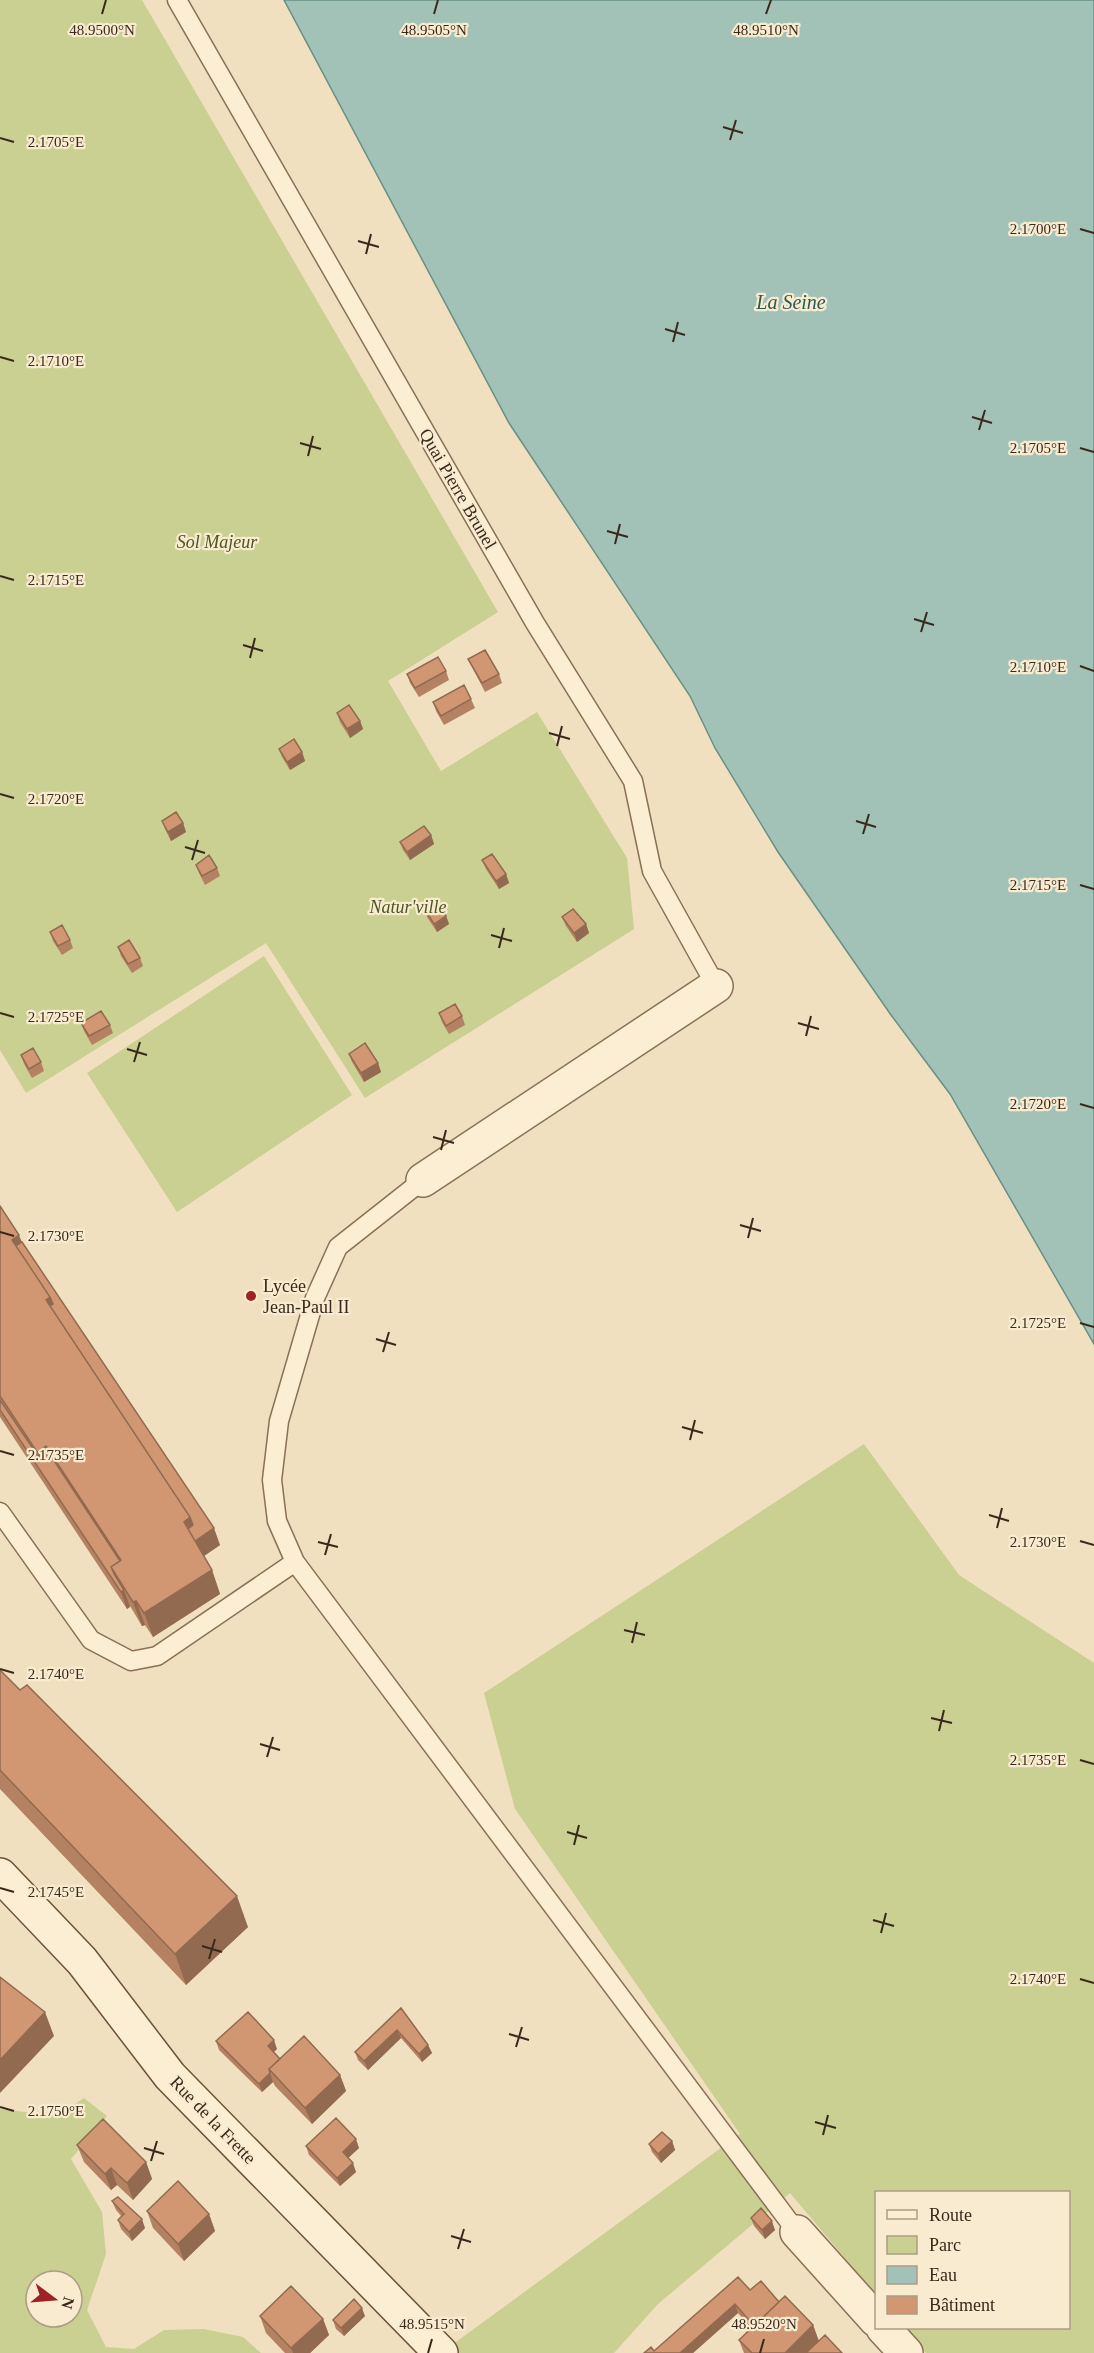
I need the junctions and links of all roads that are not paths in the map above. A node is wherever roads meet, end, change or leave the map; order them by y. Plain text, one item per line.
1 (177, 0) edge
2 (716, 986) joint
3 (423, 1180) joint
4 (0, 1512) edge
5 (295, 1562) junction
6 (0, 1875) edge
7 (798, 2232) joint
8 (875, 2319) edge
9 (884, 2329) edge
10 (441, 2353) edge
11 (906, 2353) edge

1 - 2 lane, Quai Pierre Brunel
2 - 3 street
3 - 5 lane
4 - 5 lane
5 - 7 lane
6 - 10 street, Rue de la Frette
7 - 8 street
9 - 11 street

